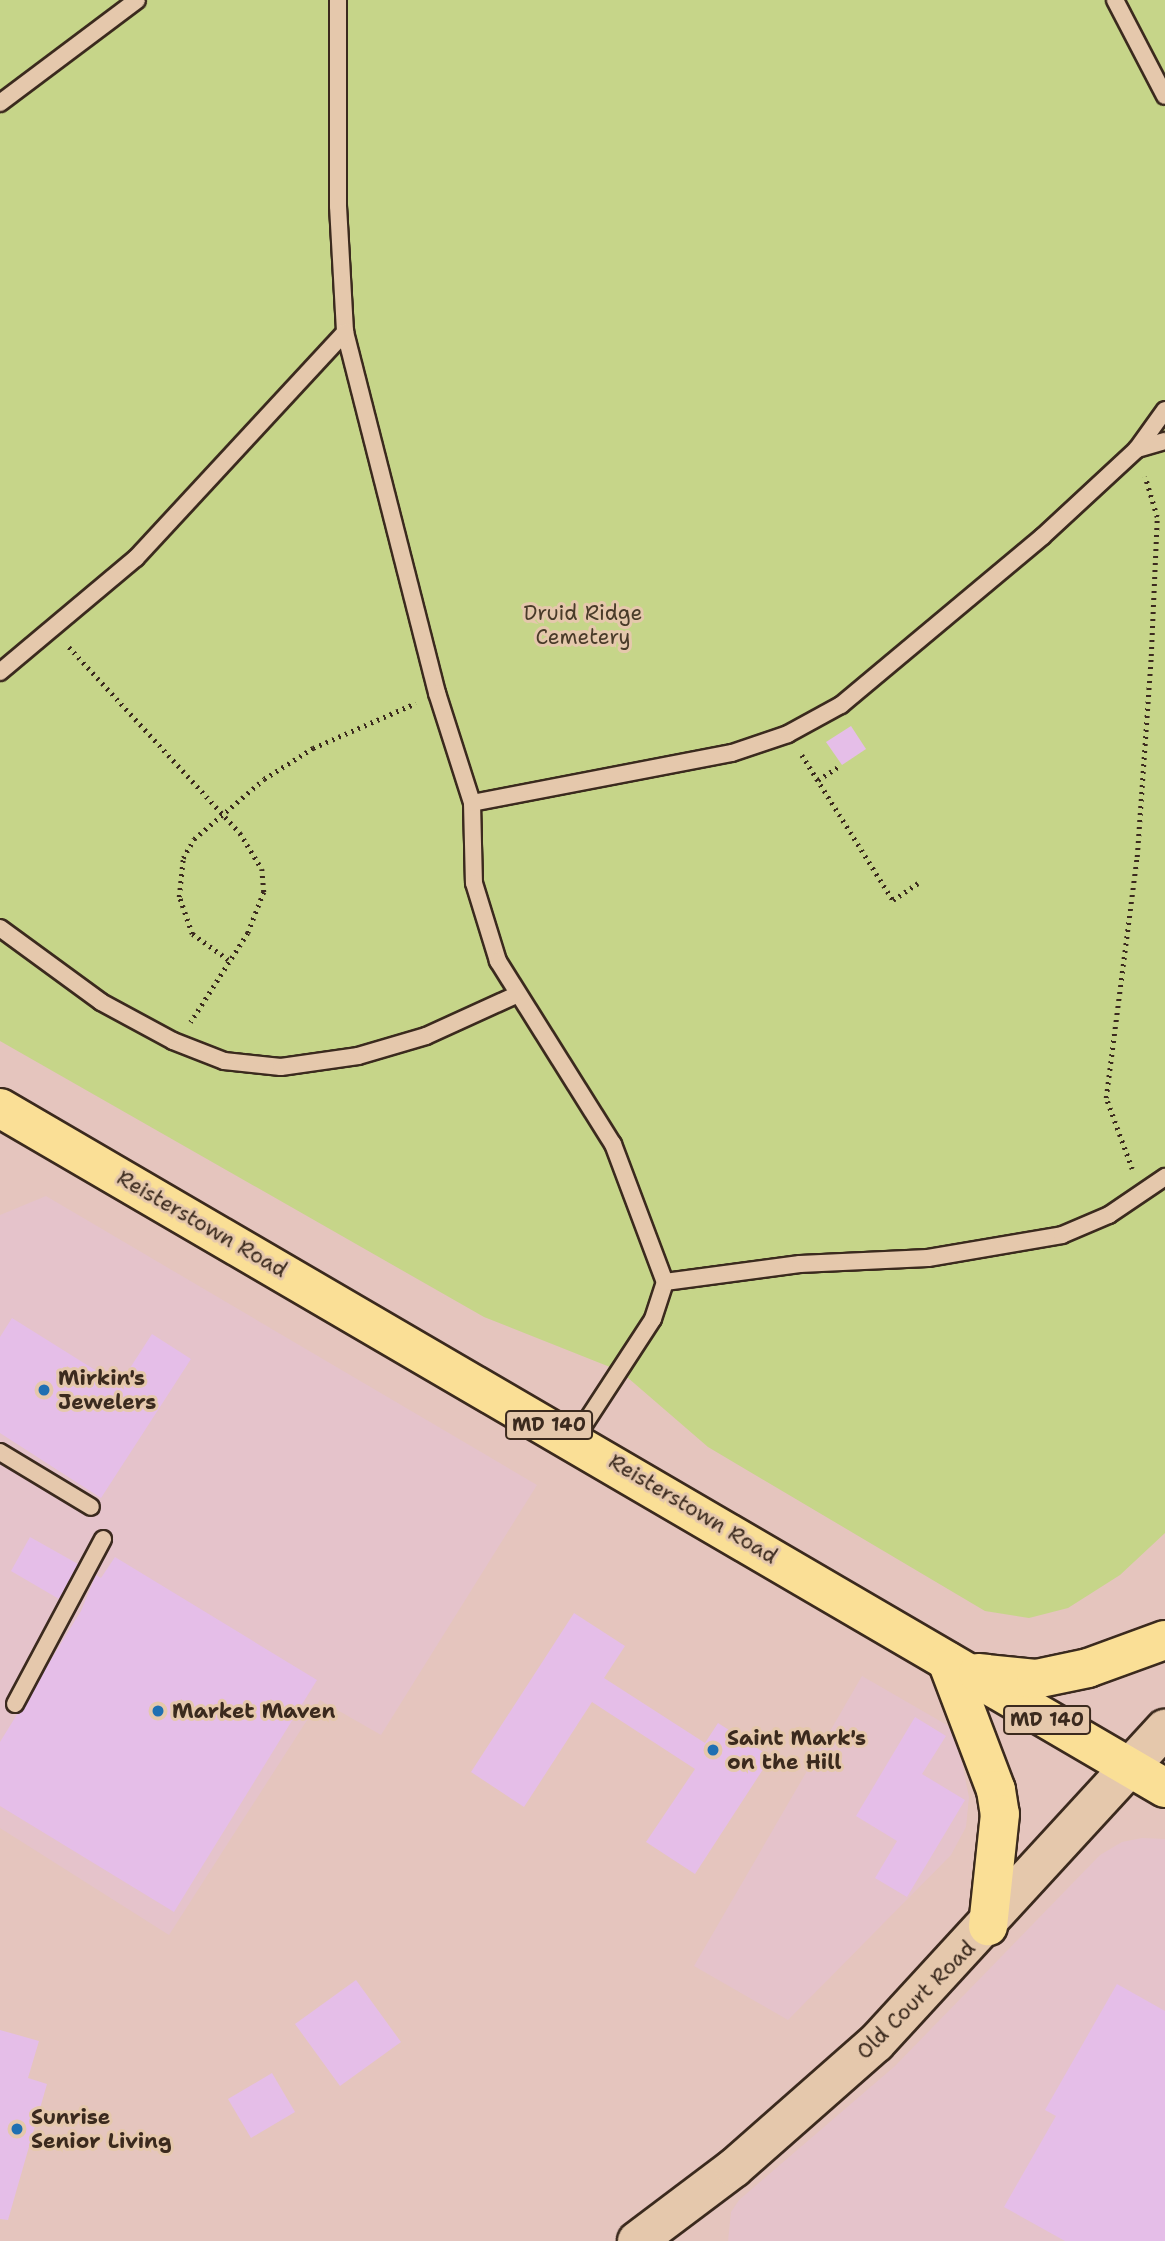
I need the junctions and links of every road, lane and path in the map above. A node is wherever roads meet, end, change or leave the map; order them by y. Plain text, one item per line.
1 (136, 0) edge
2 (338, 0) edge
3 (1115, 0) edge
4 (1165, 96) edge
5 (0, 103) edge
6 (345, 332) junction
7 (1165, 410) edge
8 (1165, 441) edge
9 (1137, 449) junction
10 (53, 631) junction
11 (0, 672) edge
12 (438, 694) junction
13 (788, 734) junction
14 (841, 765) dead end
15 (818, 780) junction
16 (472, 803) junction
17 (223, 814) junction
18 (918, 883) dead end
19 (0, 928) edge
20 (228, 960) junction
21 (516, 995) junction
22 (178, 1043) junction
23 (4, 1118) edge
24 (1165, 1177) edge
25 (1147, 1190) junction
26 (665, 1282) junction
27 (574, 1440) junction
28 (0, 1452) edge
29 (91, 1507) dead end
30 (103, 1539) dead end
31 (1165, 1640) edge
32 (956, 1666) junction
33 (15, 1704) dead end
34 (1165, 1729) edge
35 (1130, 1768) junction
36 (1165, 1788) edge
37 (988, 1926) junction
38 (638, 2241) edge

1 - 5 lane
2 - 6 lane
3 - 4 lane
6 - 10 lane
6 - 12 lane
7 - 9 lane
8 - 9 lane
9 - 13 lane
9 - 25 path
10 - 11 lane
10 - 17 path
12 - 16 lane
12 - 17 path
13 - 15 path
13 - 16 lane
14 - 15 path
15 - 18 path
16 - 21 lane
17 - 20 path
17 - 20 path
19 - 22 lane
20 - 22 path
21 - 22 lane
21 - 26 lane
23 - 27 main road, Reisterstown Road / MD 140
24 - 25 lane
25 - 26 lane
26 - 27 lane
27 - 32 main road, Reisterstown Road / MD 140
28 - 29 lane
30 - 33 lane
31 - 32 main road
32 - 35 main road, Reisterstown Road / MD 140
32 - 37 main road
34 - 35 main road, Old Court Road
35 - 36 main road, Reisterstown Road / MD 140
35 - 37 main road, Old Court Road
37 - 38 main road, Old Court Road

